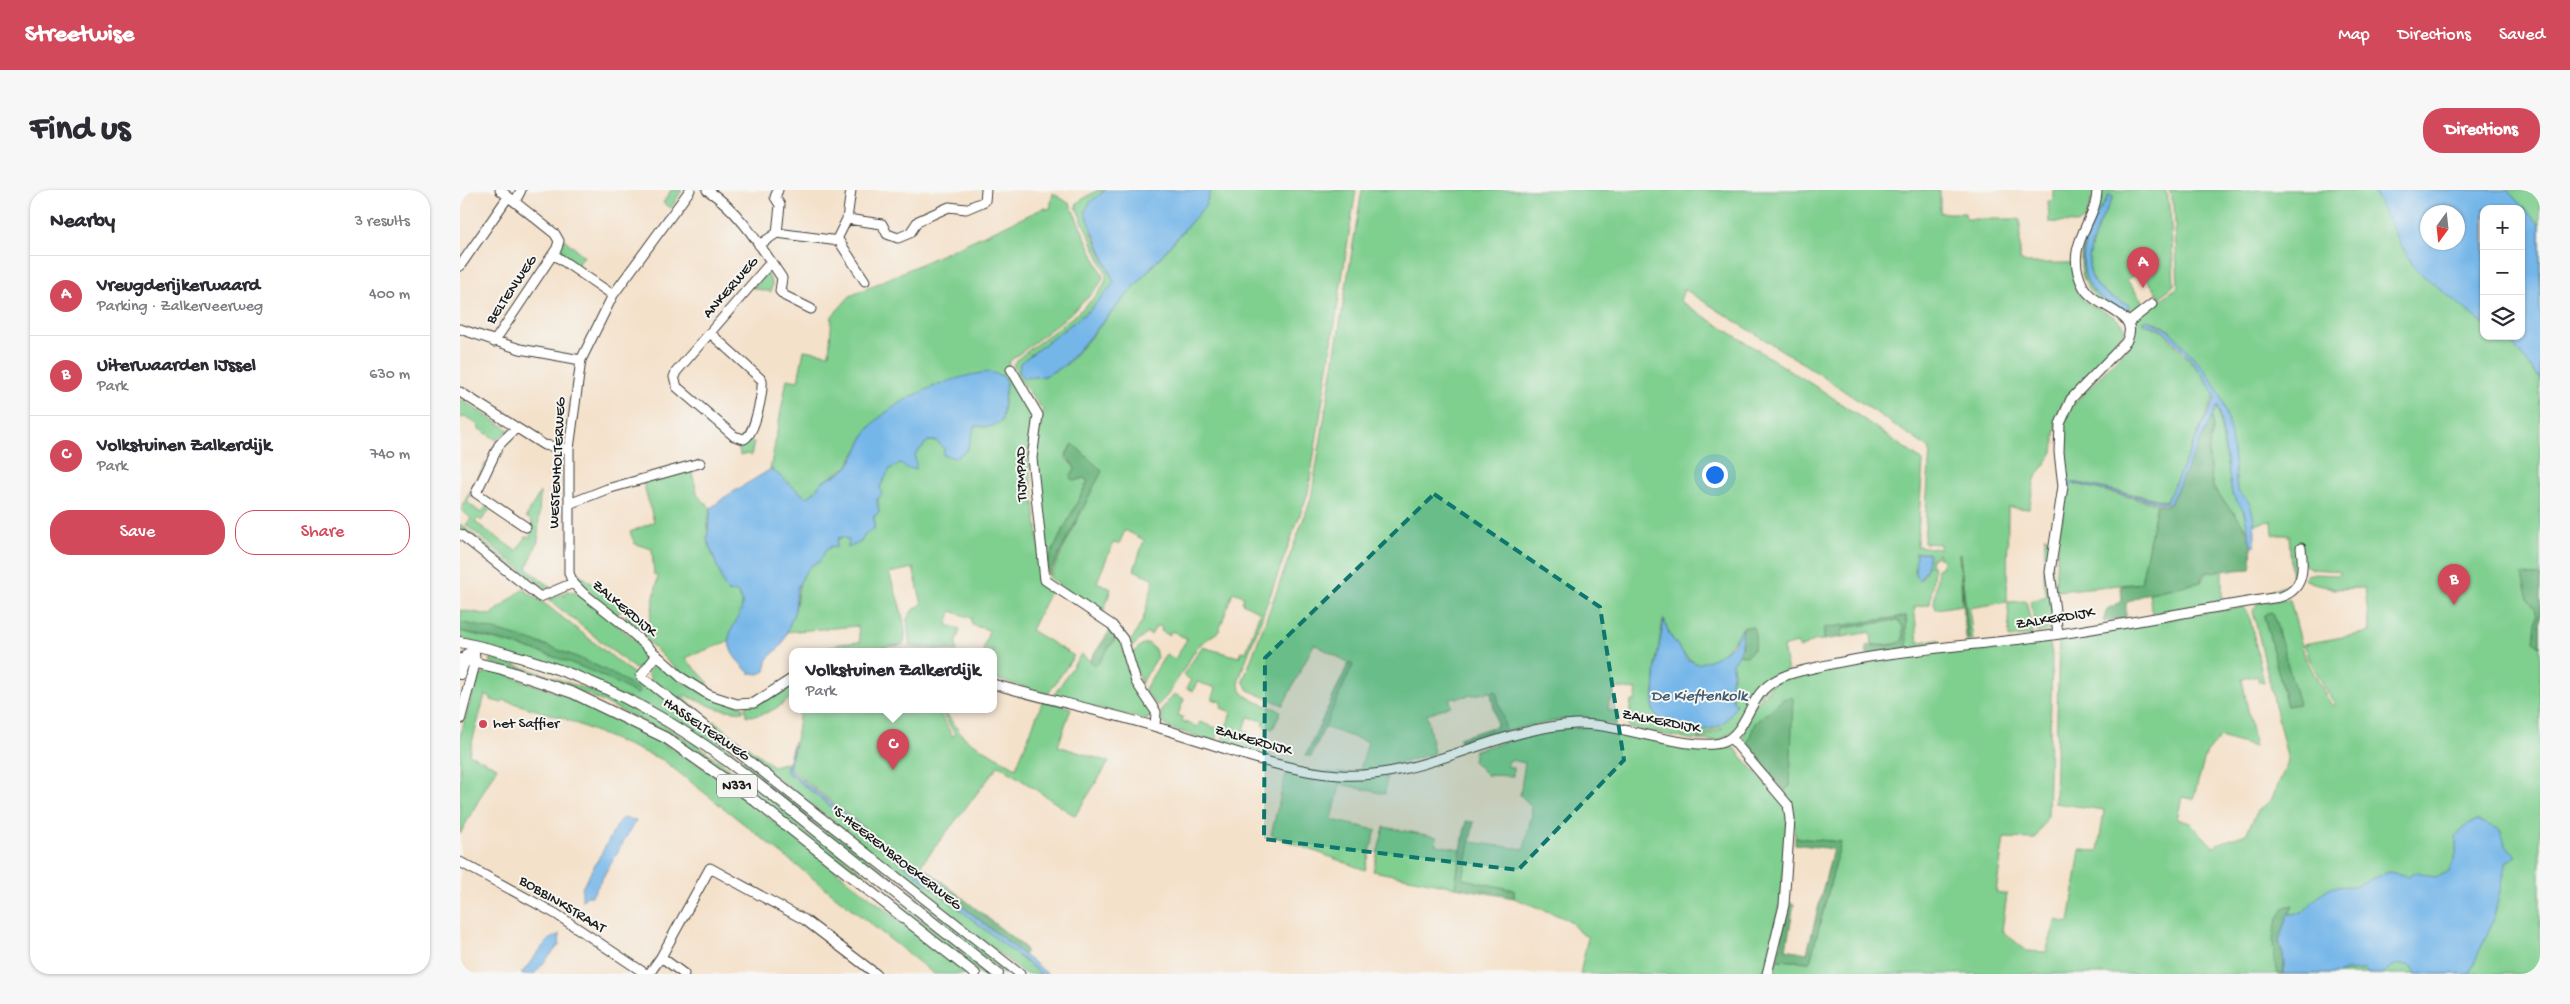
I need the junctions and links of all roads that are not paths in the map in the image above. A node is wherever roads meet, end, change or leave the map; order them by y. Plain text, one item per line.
1 (500, 190) edge
2 (521, 190) edge
3 (690, 190) edge
4 (707, 190) edge
5 (778, 190) edge
6 (852, 190) edge
7 (986, 190) edge
8 (2097, 190) edge
9 (512, 199) junction
10 (847, 219) junction
11 (777, 233) junction
12 (837, 239) junction
13 (759, 245) junction
14 (463, 253) edge
15 (553, 254) junction
16 (772, 262) junction
17 (460, 266) edge
18 (865, 281) dead end
19 (613, 295) junction
20 (2152, 304) dead end
21 (811, 309) dead end
22 (2129, 322) junction
23 (460, 329) edge
24 (710, 333) junction
25 (494, 342) junction
26 (581, 360) junction
27 (1011, 369) dead end
28 (460, 392) edge
29 (516, 428) junction
30 (569, 449) junction
31 (700, 463) dead end
32 (569, 504) junction
33 (526, 527) dead end
34 (460, 534) edge
35 (2301, 548) dead end
36 (573, 583) junction
37 (2058, 634) junction
38 (460, 642) edge
39 (473, 645) junction
40 (657, 655) junction
41 (462, 660) edge
42 (475, 662) junction
43 (460, 674) edge
44 (640, 676) joint
45 (789, 681) edge
46 (997, 685) edge
47 (460, 719) edge
48 (1155, 726) junction
49 (1731, 738) junction
50 (461, 862) edge
51 (661, 957) junction
52 (647, 974) edge
53 (684, 974) edge
54 (876, 974) edge
55 (975, 974) edge
56 (998, 974) edge
57 (1020, 974) edge
58 (1767, 974) edge

1 - 9 street, BELTENWEG
2 - 9 street
3 - 19 street, WESTENHOLTERWEG
4 - 13 street
5 - 11 street
6 - 10 street
7 - 10 street
8 - 22 street
9 - 14 street
9 - 15 street, BELTENWEG
10 - 12 street
11 - 12 street
11 - 13 street
12 - 18 street
13 - 16 street
14 - 17 street
15 - 19 street, BELTENWEG
15 - 25 street, BELTENWEG
16 - 21 street
16 - 24 street, ANKERWEG
19 - 26 street, WESTENHOLTERWEG
20 - 22 street
22 - 37 street
23 - 25 street
24 - 24 street, ANKERWEG
25 - 26 street
26 - 30 street, WESTENHOLTERWEG
27 - 48 street, TIJMPAD
28 - 29 street
29 - 30 street
29 - 33 street
30 - 32 street, WESTENHOLTERWEG
31 - 32 street
32 - 36 street, WESTENHOLTERWEG
34 - 36 street
35 - 37 street, ZALKERDIJK
36 - 40 street, ZALKERDIJK
37 - 49 street, ZALKERDIJK
38 - 39 main road, HASSELTERWEG / N331
39 - 41 main road
39 - 42 main road
39 - 56 main road, HASSELTERWEG / N331
40 - 44 street, ZALKERDIJK
40 - 45 street, ZALKERDIJK
41 - 42 main road, HASSELTERWEG / N331
41 - 43 main road
42 - 47 main road
42 - 55 main road, HASSELTERWEG / N331
44 - 57 street, 'S-HEERENBROEKERWEG
46 - 48 street, ZALKERDIJK
48 - 49 street, ZALKERDIJK
49 - 58 street
50 - 52 street, BOBBINKSTRAAT
51 - 52 street
51 - 53 street
51 - 54 street

